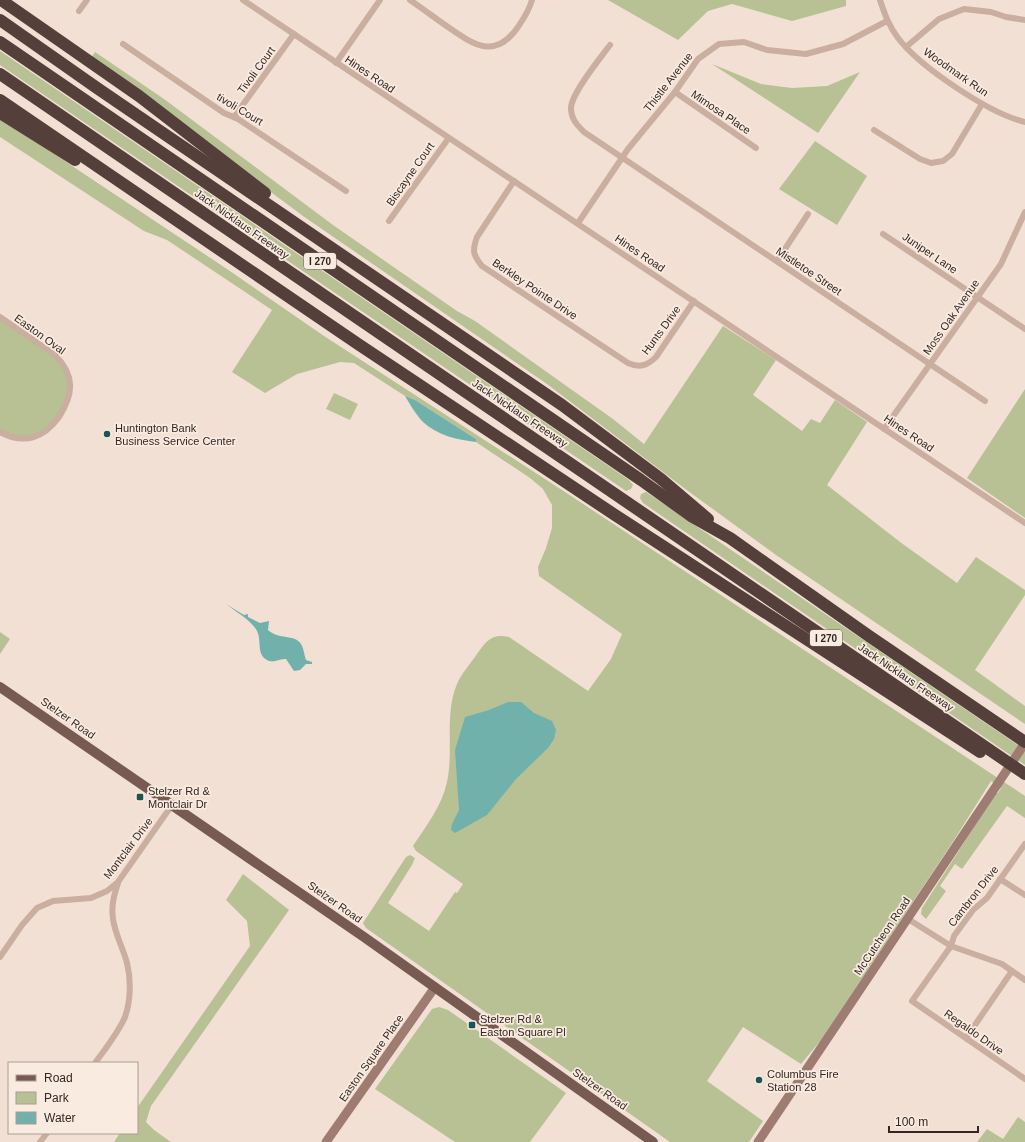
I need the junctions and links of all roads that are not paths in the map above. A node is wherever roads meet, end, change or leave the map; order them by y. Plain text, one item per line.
1 (1, 0) edge
2 (87, 0) edge
3 (242, 0) edge
4 (380, 0) edge
5 (410, 0) edge
6 (532, 0) edge
7 (880, 0) edge
8 (79, 11) dead end
9 (0, 20) edge
10 (1025, 20) edge
11 (887, 21) junction
12 (294, 34) junction
13 (0, 42) edge
14 (123, 44) dead end
15 (610, 45) dead end
16 (906, 47) junction
17 (336, 63) junction
18 (0, 74) edge
19 (675, 92) junction
20 (0, 100) edge
21 (982, 104) junction
22 (0, 113) edge
23 (234, 117) junction
24 (1025, 122) edge
25 (874, 130) dead end
26 (448, 139) junction
27 (756, 148) dead end
28 (622, 157) junction
29 (514, 181) junction
30 (346, 191) dead end
31 (1025, 212) edge
32 (808, 214) dead end
33 (389, 221) dead end
34 (578, 223) junction
35 (883, 234) dead end
36 (339, 252) junction
37 (776, 261) junction
38 (978, 297) junction
39 (694, 301) junction
40 (0, 317) edge
41 (1025, 329) edge
42 (358, 344) junction
43 (930, 364) junction
44 (640, 366) joint
45 (985, 401) dead end
46 (884, 429) junction
47 (0, 432) edge
48 (1025, 523) edge
49 (730, 538) junction
50 (0, 686) edge
51 (1025, 742) edge
52 (1025, 774) edge
53 (1025, 782) edge
54 (172, 805) junction
55 (1025, 844) edge
56 (1000, 878) junction
57 (118, 882) junction
58 (1025, 895) edge
59 (908, 919) junction
60 (951, 946) junction
61 (0, 957) edge
62 (1012, 971) junction
63 (1025, 980) edge
64 (435, 987) junction
65 (912, 1001) joint
66 (966, 1038) junction
67 (96, 1062) edge
68 (1025, 1070) edge
69 (1023, 1078) edge
70 (46, 1134) edge
71 (40, 1142) edge
72 (326, 1142) edge
73 (653, 1142) edge
74 (758, 1142) edge

1 - 36 highway
2 - 8 street
3 - 12 street, Hines Road
4 - 17 street
5 - 6 street
7 - 11 street, Woodmark Run
9 - 36 highway
10 - 16 street
11 - 16 street, Woodmark Run
11 - 19 street, Thistle Avenue
12 - 17 street, Hines Road
12 - 23 street, Tivoli Court
13 - 49 highway, Jack Nicklaus Freeway / I 270
14 - 23 street, tivoli Court
15 - 28 street, Mistletoe Street
16 - 21 street, Woodmark Run
17 - 26 street, Hines Road
18 - 52 highway, Jack Nicklaus Freeway / I 270
19 - 27 street, Mimosa Place
19 - 28 street, Thistle Avenue
20 - 42 highway
21 - 24 street, Woodmark Run
21 - 25 street
22 - 42 highway
23 - 30 street, tivoli Court
26 - 29 street, Hines Road
26 - 33 street, Biscayne Court
28 - 34 street, Thistle Avenue
28 - 37 street, Mistletoe Street
29 - 34 street, Hines Road
29 - 44 street, Berkley Pointe Drive
31 - 38 street, Moss Oak Avenue
32 - 37 street
34 - 39 street, Hines Road
35 - 38 street, Juniper Lane
36 - 49 highway
37 - 43 street, Mistletoe Street
38 - 41 street, Juniper Lane
38 - 43 street, Moss Oak Avenue
39 - 44 street, Hunts Drive
39 - 46 street, Hines Road
40 - 47 street, Easton Oval
42 - 53 highway
43 - 45 street, Mistletoe Street
43 - 46 street, Moss Oak Avenue
46 - 48 street, Hines Road
49 - 51 highway, Jack Nicklaus Freeway / I 270
50 - 54 main road, Stelzer Road
51 - 59 main road, McCutcheon Road
54 - 57 street, Montclair Drive
54 - 64 main road, Stelzer Road
55 - 56 street, Cambron Drive
56 - 58 street
56 - 60 street, Cambron Drive
57 - 61 street, Montclair Drive
57 - 67 street
59 - 60 street
59 - 74 main road, McCutcheon Road
60 - 62 street
60 - 65 street, Cambron Drive
62 - 63 street
62 - 66 street
64 - 72 main road, Easton Square Place
64 - 73 main road, Stelzer Road
65 - 66 street, Regaldo Drive
66 - 69 street, Regaldo Drive
68 - 69 street
70 - 71 street

